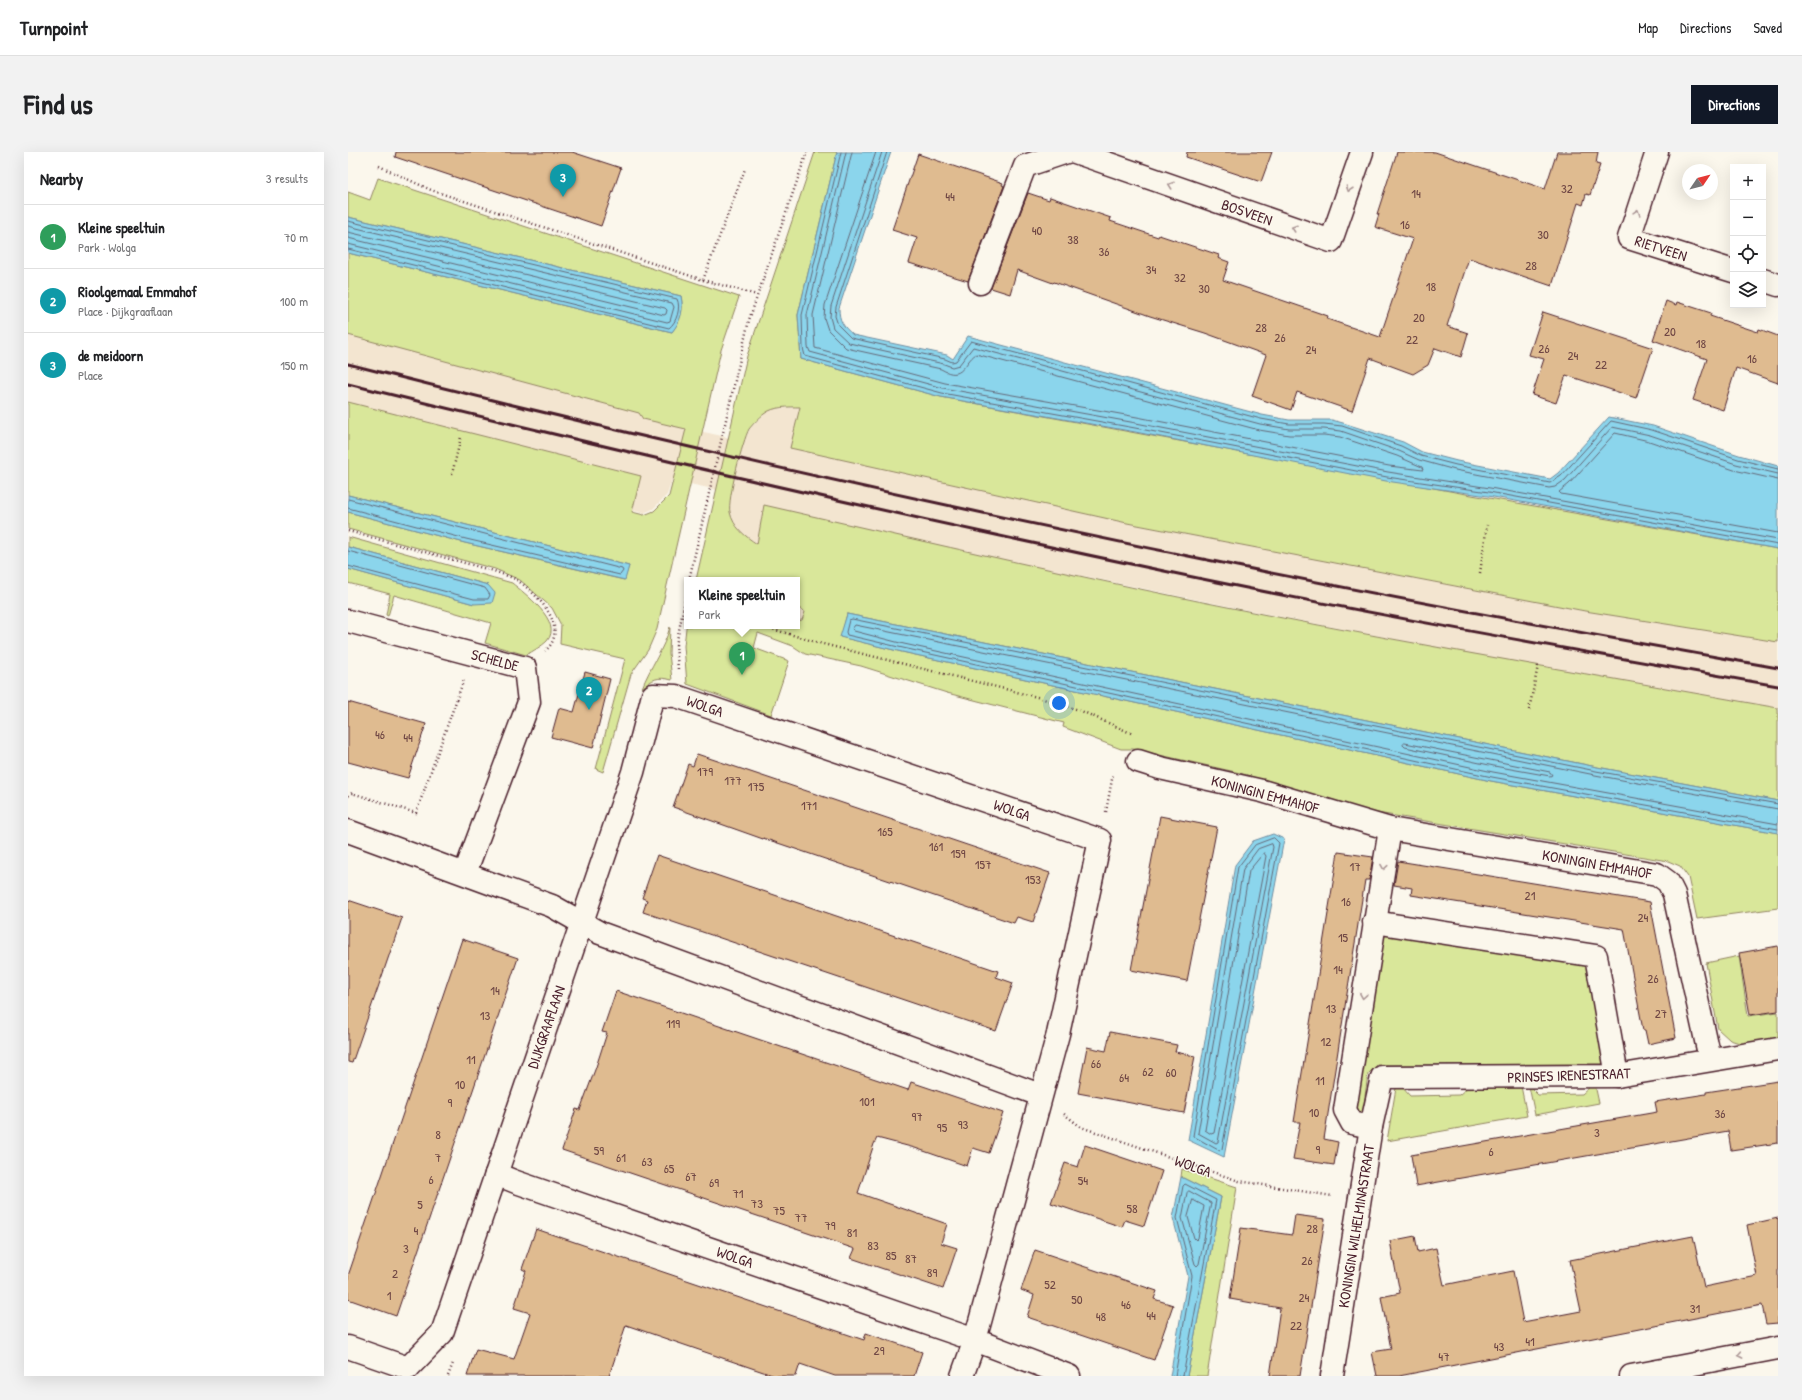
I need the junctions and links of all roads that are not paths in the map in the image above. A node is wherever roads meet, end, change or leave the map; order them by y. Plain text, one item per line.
1 (1067, 152) edge
2 (1075, 152) edge
3 (1362, 152) edge
4 (1657, 152) edge
5 (1730, 270) edge
6 (1766, 281) edge
7 (980, 283) dead end
8 (1778, 285) edge
9 (348, 621) edge
10 (676, 696) joint
11 (1138, 762) road end
12 (1390, 829) junction
13 (348, 832) edge
14 (466, 873) junction
15 (582, 922) junction
16 (1374, 922) junction
17 (1778, 1049) edge
18 (1710, 1060) junction
19 (1618, 1076) junction
20 (1382, 1077) joint
21 (1040, 1095) junction
22 (1371, 1127) junction
23 (496, 1174) junction
24 (975, 1340) junction
25 (348, 1347) edge
26 (1778, 1348) edge
27 (408, 1372) edge
28 (962, 1376) edge
29 (1070, 1376) edge
30 (1332, 1376) edge
31 (1631, 1376) edge

1 - 7 street
3 -> 2 street, BOSVEEN
5 -> 4 street, RIETVEEN
6 - 8 street
9 - 14 street, SCHELDE
10 - 15 street, DIJKGRAAFLAAN
10 - 21 street, WOLGA
11 - 12 street, KONINGIN EMMAHOF
12 -> 16 street
12 - 18 street, KONINGIN EMMAHOF
13 - 14 street
14 - 15 street
15 - 21 street
15 - 23 street, DIJKGRAAFLAAN
16 - 19 street
16 -> 22 street
17 - 18 street, PRINSES IRENESTRAAT
18 - 19 street, PRINSES IRENESTRAAT
19 - 20 street, PRINSES IRENESTRAAT
20 - 22 street, KONINGIN WILHELMINASTRAAT
21 - 24 street
22 - 30 street, KONINGIN WILHELMINASTRAAT
23 - 24 street, WOLGA
23 - 27 street, DIJKGRAAFLAAN
24 - 28 street
24 - 29 street, WOLGA
25 - 27 street
26 -> 31 street

